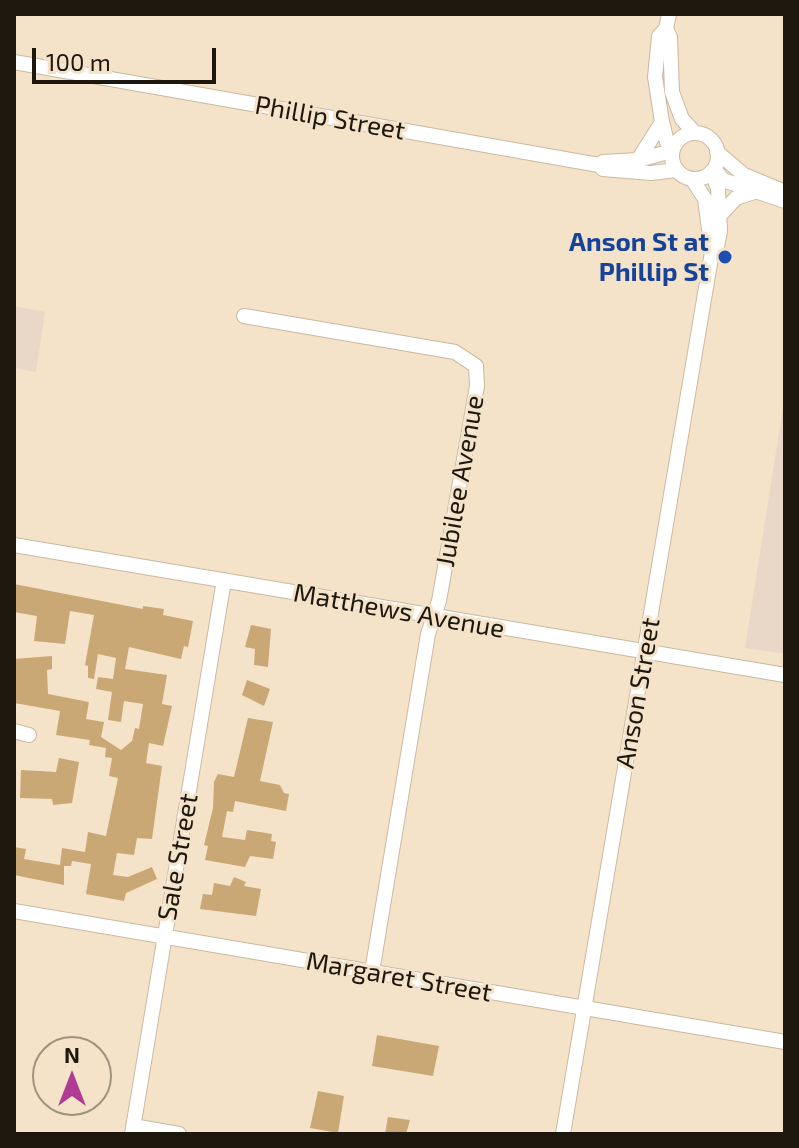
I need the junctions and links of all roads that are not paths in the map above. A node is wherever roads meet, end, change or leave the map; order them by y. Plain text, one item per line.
1 (667, 21) edge
2 (14, 62) edge
3 (662, 122) junction
4 (695, 133) junction
5 (673, 149) junction
6 (717, 152) junction
7 (638, 160) junction
8 (599, 165) junction
9 (677, 170) junction
10 (712, 170) junction
11 (692, 179) junction
12 (754, 192) junction
13 (785, 192) edge
14 (785, 201) edge
15 (722, 213) junction
16 (712, 252) junction
17 (244, 316) dead end
18 (14, 545) edge
19 (224, 580) junction
20 (434, 616) junction
21 (644, 653) junction
22 (785, 675) edge
23 (14, 911) edge
24 (165, 937) junction
25 (372, 972) junction
26 (584, 1008) junction
27 (785, 1042) edge
28 (132, 1130) edge
29 (179, 1134) edge
30 (563, 1134) edge

1 - 3 street
1 - 4 street
2 - 8 street, Phillip Street
3 - 5 street
3 - 7 street
4 - 5 street
4 - 6 street
5 - 7 street, Phillip Street
5 - 9 street
6 - 10 street
6 - 13 street
7 - 8 street, Phillip Street
8 - 9 street, Phillip Street
9 - 11 street
10 - 11 street
10 - 12 street
10 - 15 street, Anson Street
11 - 16 street, Anson Street
12 - 14 street
12 - 15 street
15 - 16 street, Anson Street
16 - 21 street, Anson Street
17 - 20 street, Jubilee Avenue
18 - 19 street, Matthews Avenue
19 - 20 street, Matthews Avenue
19 - 24 street, Sale Street
20 - 21 street, Matthews Avenue
20 - 25 street, Jubilee Avenue
21 - 22 street, Matthews Avenue
21 - 26 street, Anson Street
23 - 24 street, Margaret Street
24 - 25 street, Margaret Street
24 - 28 street, Sale Street
25 - 26 street, Margaret Street
26 - 27 street, Margaret Street
26 - 30 street, Anson Street
28 - 29 street

